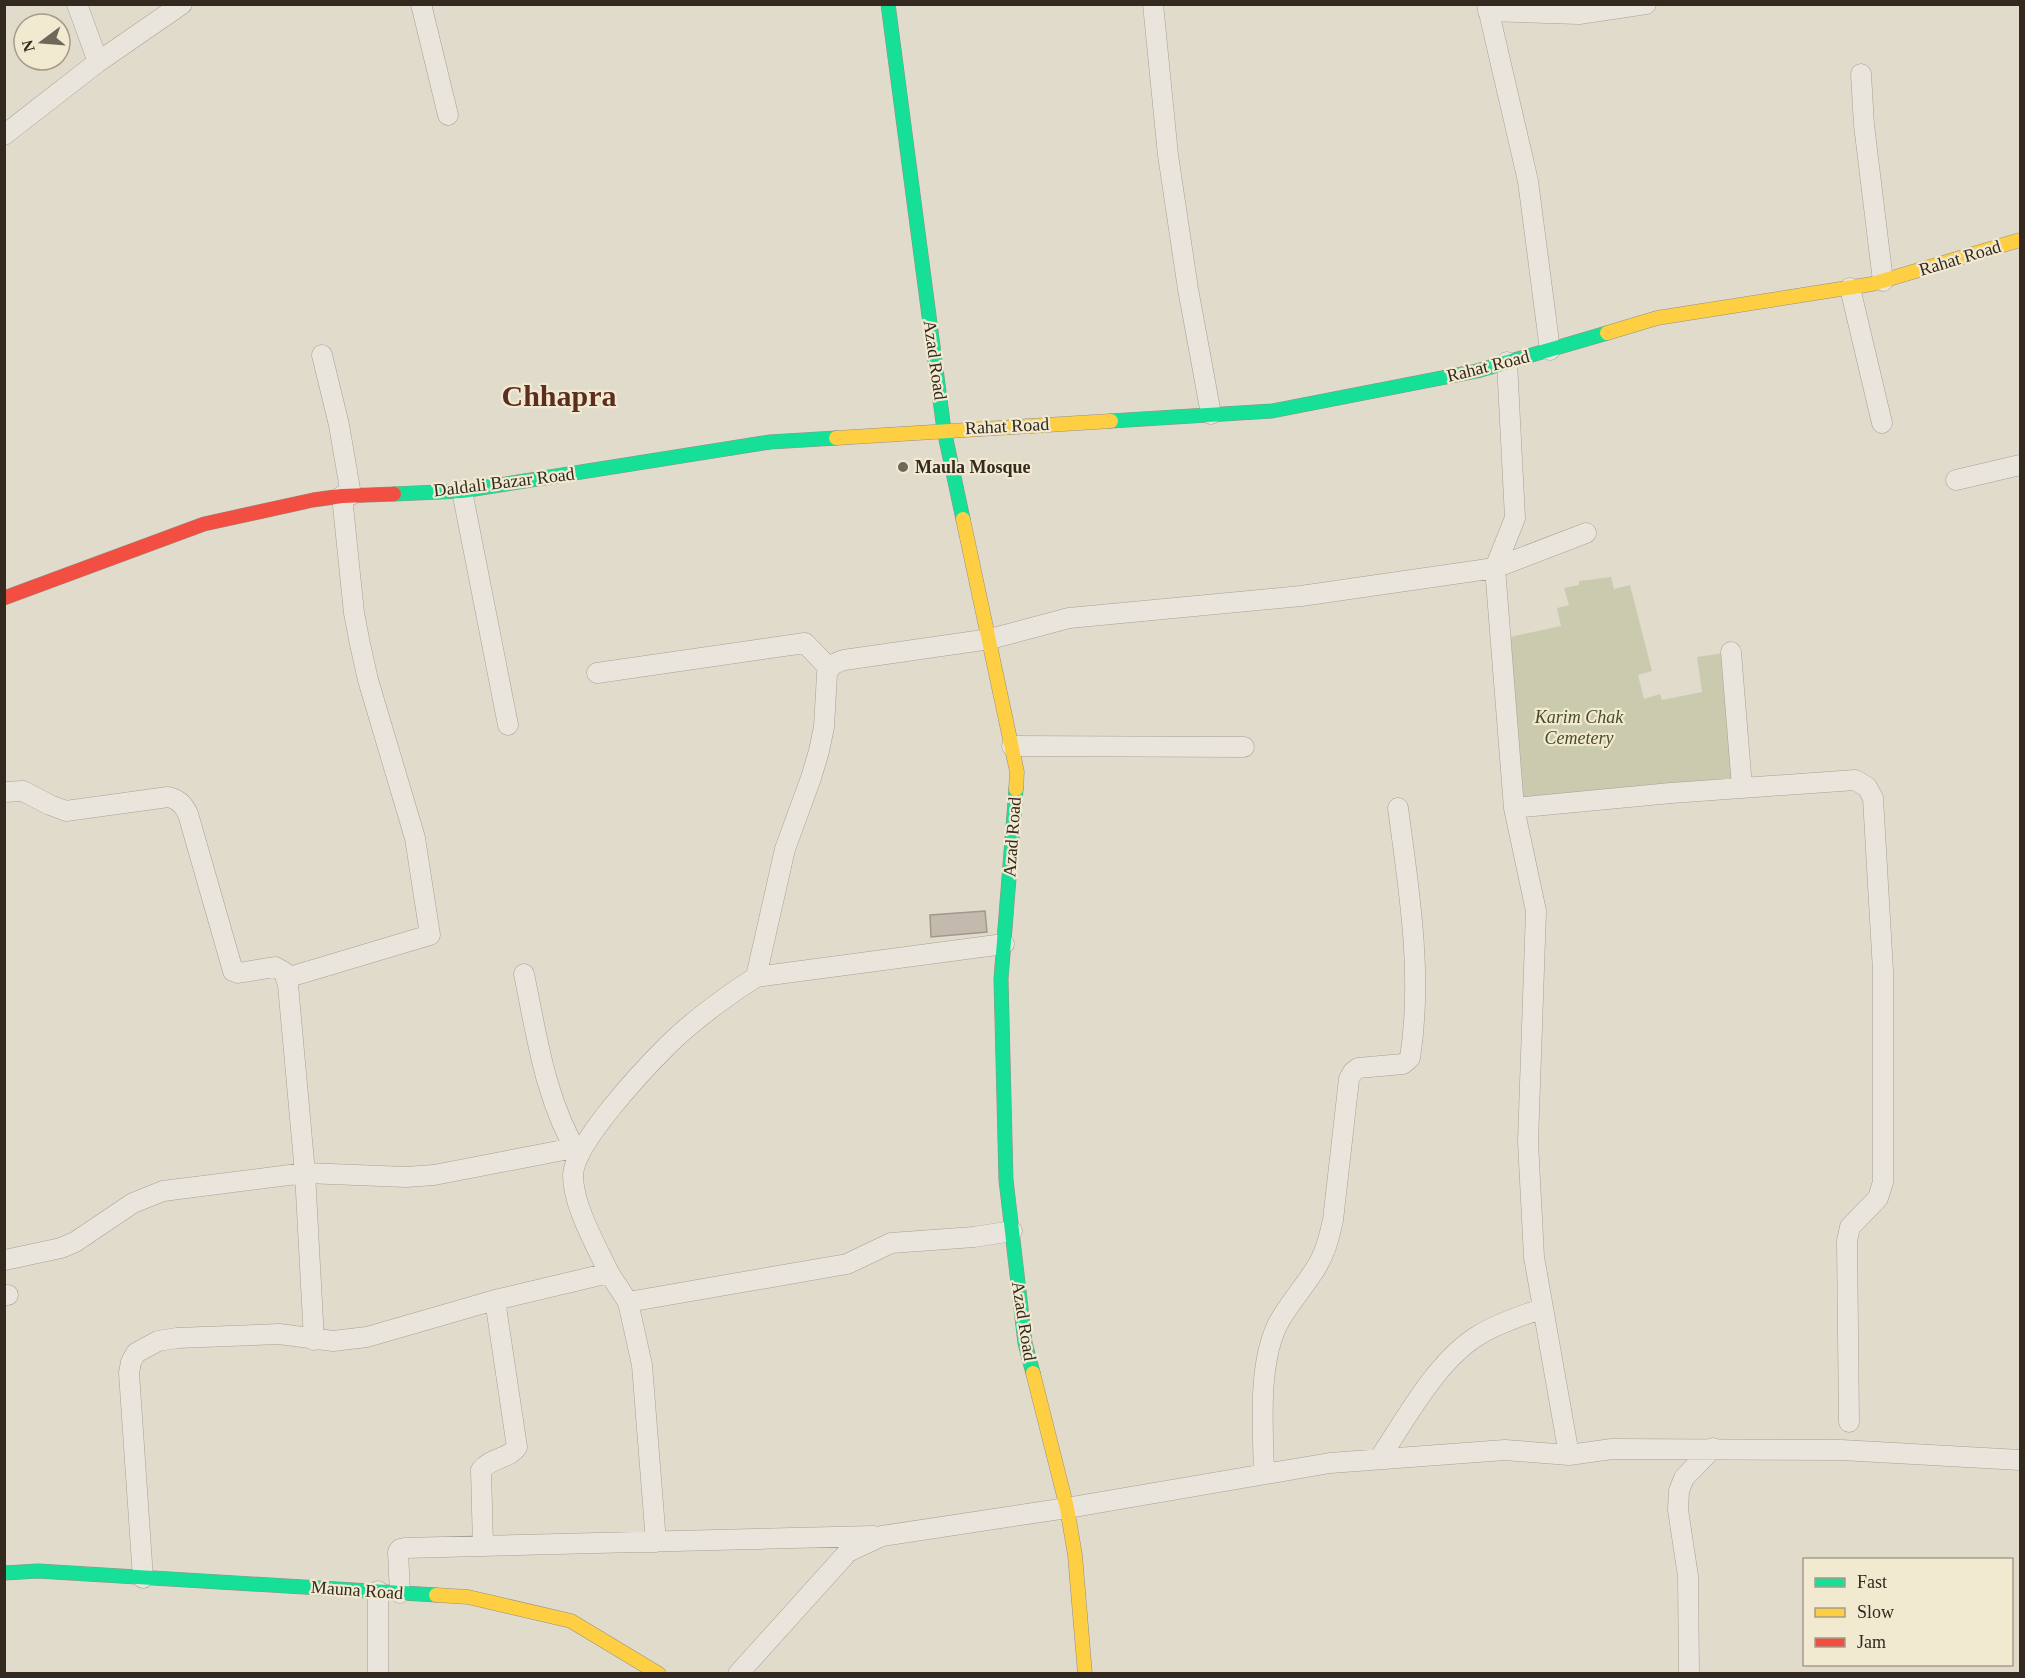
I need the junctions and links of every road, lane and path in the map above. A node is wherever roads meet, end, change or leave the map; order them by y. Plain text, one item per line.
1 (77, 4) edge
2 (182, 4) edge
3 (421, 4) edge
4 (888, 4) edge
5 (1153, 4) edge
6 (1646, 4) edge
7 (1488, 8) edge
8 (98, 62) junction
9 (1861, 74) dead end
10 (448, 115) dead end
11 (4, 135) edge
12 (2020, 240) edge
13 (1883, 281) junction
14 (1850, 288) junction
15 (1550, 350) junction
16 (322, 355) dead end
17 (1507, 362) junction
18 (1211, 414) junction
19 (1882, 423) dead end
20 (944, 429) junction
21 (2020, 465) edge
22 (1956, 480) dead end
23 (462, 491) junction
24 (346, 496) junction
25 (1586, 533) dead end
26 (1495, 568) junction
27 (4, 598) edge
28 (990, 639) junction
29 (1731, 652) dead end
30 (829, 668) junction
31 (597, 673) dead end
32 (508, 725) dead end
33 (1012, 746) junction
34 (1244, 747) dead end
35 (1742, 788) junction
36 (4, 792) edge
37 (1398, 808) dead end
38 (1514, 808) junction
39 (1004, 944) junction
40 (524, 974) dead end
41 (756, 977) junction
42 (286, 978) junction
43 (577, 1152) junction
44 (305, 1173) junction
45 (1012, 1231) junction
46 (5, 1260) edge
47 (609, 1274) junction
48 (495, 1300) junction
49 (628, 1302) junction
50 (1543, 1308) junction
51 (314, 1340) junction
52 (1849, 1422) dead end
53 (1713, 1448) junction
54 (1569, 1455) junction
55 (1379, 1459) junction
56 (2020, 1460) edge
57 (1264, 1474) junction
58 (1066, 1508) junction
59 (882, 1536) junction
60 (656, 1542) junction
61 (483, 1546) junction
62 (4, 1573) edge
63 (143, 1578) junction
64 (378, 1591) junction
65 (400, 1593) junction
66 (378, 1674) edge
67 (659, 1674) edge
68 (738, 1674) edge
69 (1084, 1674) edge
70 (1689, 1674) edge

1 - 8 street
2 - 8 street
3 - 10 street
4 - 20 street, Azad Road
5 - 18 street
6 - 7 street
7 - 15 street
8 - 11 street
9 - 13 street
12 - 13 street, Rahat Road
13 - 14 street, Rahat Road
14 - 15 street, Rahat Road
14 - 19 street
15 - 17 street, Rahat Road
16 - 24 street
17 - 18 street, Rahat Road
17 - 26 street
18 - 20 street, Rahat Road
20 - 23 street, Daldali Bazar Road
20 - 28 street, Azad Road
21 - 22 street
23 - 24 street, Daldali Bazar Road
23 - 32 street
24 - 27 street, Daldali Bazar Road
24 - 42 street
25 - 26 street
26 - 28 street
26 - 38 street
28 - 30 street
28 - 33 street, Azad Road
29 - 35 street
30 - 31 street
30 - 41 street
33 - 34 street
33 - 39 street, Azad Road
35 - 38 street
35 - 52 street
36 - 42 street
37 - 57 street
38 - 50 street
39 - 41 street
39 - 45 street, Azad Road
40 - 43 street
41 - 43 street
42 - 44 street
43 - 44 street
43 - 47 street
44 - 46 street
44 - 51 street
45 - 49 street
45 - 58 street, Azad Road
47 - 48 street
47 - 49 street
48 - 51 street
48 - 61 street
49 - 60 street
50 - 54 street
50 - 55 street
51 - 63 street
53 - 54 street
53 - 56 street
53 - 70 street
54 - 55 street
55 - 57 street
57 - 58 street
58 - 59 street
58 - 69 street, Azad Road
59 - 60 street
59 - 68 street
60 - 61 street
61 - 65 street
62 - 63 street, Mauna Road
63 - 64 street, Mauna Road
64 - 65 street, Mauna Road
64 - 66 street
65 - 67 street, Mauna Road

